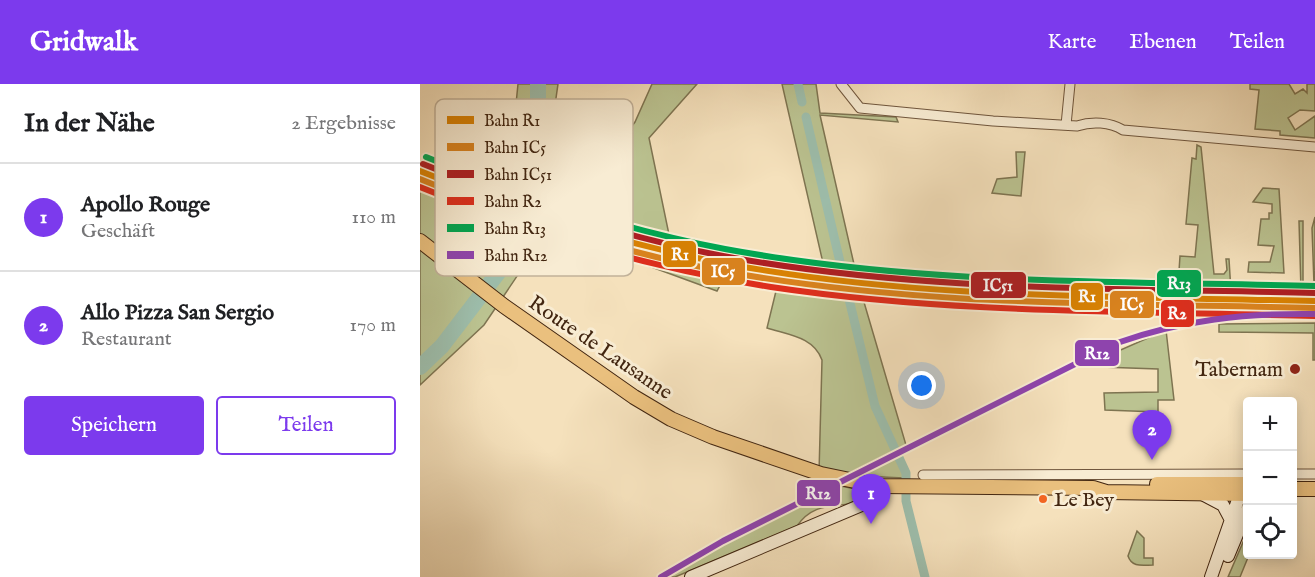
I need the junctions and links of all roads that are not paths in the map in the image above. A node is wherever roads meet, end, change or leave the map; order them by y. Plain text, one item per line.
1 (841, 84) edge
2 (1070, 84) edge
3 (1066, 125) junction
4 (1315, 147) edge
5 (420, 241) edge
6 (435, 253) edge
7 (463, 276) edge
8 (1297, 474) edge
9 (1315, 474) edge
10 (922, 481) junction
11 (886, 486) junction
12 (1243, 486) edge
13 (1243, 486) edge
14 (1243, 487) edge
15 (1093, 488) junction
16 (1297, 489) edge
17 (1315, 489) edge
18 (1243, 494) edge
19 (1204, 495) junction
20 (1243, 520) edge
21 (1232, 522) junction
22 (691, 577) edge
23 (1212, 577) edge
24 (1219, 577) edge

1 - 3 street
2 - 3 street
3 - 4 street
5 - 6 main road, Route de Lausanne
7 - 11 main road, Route de Lausanne
8 - 9 street
10 - 11 main road, Route de Lausanne
10 - 12 street
10 - 15 main road, Route de Lausanne
11 - 22 street
13 - 15 main road
14 - 19 main road
15 - 19 main road
16 - 17 main road
18 - 21 street
19 - 21 street
20 - 24 street
21 - 23 street

